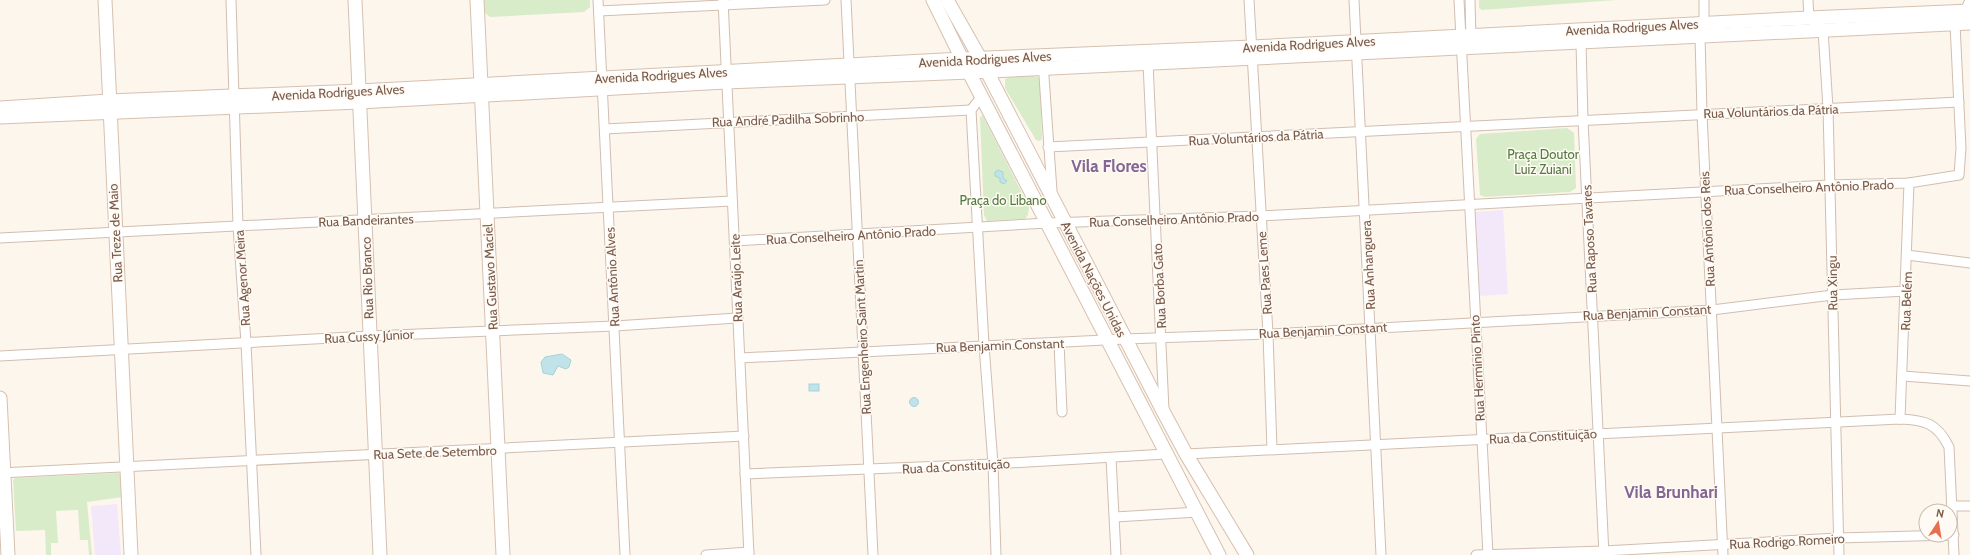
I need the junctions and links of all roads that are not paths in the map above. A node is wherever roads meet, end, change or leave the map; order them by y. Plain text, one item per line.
1 (105, 0) edge
2 (232, 0) edge
3 (355, 0) edge
4 (477, 0) edge
5 (598, 0) edge
6 (825, 0) edge
7 (846, 0) edge
8 (933, 0) edge
9 (947, 0) edge
10 (1249, 0) edge
11 (1354, 0) edge
12 (1459, 0) edge
13 (1470, 0) edge
14 (1704, 0) edge
15 (1808, 0) edge
16 (723, 3) edge
17 (599, 11) junction
18 (1969, 11) edge
19 (1809, 18) junction
20 (1704, 23) junction
21 (1955, 24) junction
22 (1822, 30) junction
23 (1700, 36) junction
24 (1466, 42) junction
25 (1581, 43) junction
26 (1356, 48) junction
27 (1253, 53) junction
28 (980, 58) junction
29 (962, 59) junction
30 (1043, 62) junction
31 (1148, 64) junction
32 (850, 71) junction
33 (986, 71) junction
34 (970, 72) junction
35 (726, 77) junction
36 (603, 84) junction
37 (481, 90) junction
38 (359, 96) junction
39 (982, 96) junction
40 (235, 102) junction
41 (1959, 102) junction
42 (109, 106) junction
43 (0, 108) edge
44 (1828, 108) junction
45 (971, 110) junction
46 (1702, 114) junction
47 (0, 117) edge
48 (852, 117) junction
49 (1583, 120) junction
50 (729, 121) junction
51 (1465, 127) junction
52 (605, 129) junction
53 (1359, 132) junction
54 (1257, 137) junction
55 (1152, 142) junction
56 (1048, 147) junction
57 (1966, 148) edge
58 (1910, 183) junction
59 (1829, 185) junction
60 (1705, 192) junction
61 (1586, 198) junction
62 (1052, 199) junction
63 (732, 201) junction
64 (1470, 204) junction
65 (608, 208) junction
66 (1365, 210) junction
67 (486, 215) junction
68 (1260, 216) junction
69 (364, 219) junction
70 (1156, 220) junction
71 (1048, 224) junction
72 (1065, 224) junction
73 (238, 226) junction
74 (978, 228) junction
75 (115, 232) junction
76 (857, 235) junction
77 (0, 238) edge
78 (735, 241) junction
79 (1907, 255) junction
80 (1970, 263) edge
81 (1906, 291) junction
82 (1832, 295) junction
83 (1712, 310) junction
84 (1593, 315) junction
85 (737, 318) junction
86 (1475, 322) junction
87 (615, 326) junction
88 (1371, 328) junction
89 (493, 330) junction
90 (1268, 334) junction
91 (369, 336) junction
92 (1125, 338) junction
93 (1162, 338) junction
94 (1107, 340) junction
95 (246, 343) junction
96 (1059, 343) junction
97 (984, 345) junction
98 (121, 349) junction
99 (864, 351) junction
100 (0, 356) edge
101 (740, 358) junction
102 (1903, 376) junction
103 (1970, 381) edge
104 (0, 398) edge
105 (1062, 412) dead end
106 (1164, 413) junction
107 (1900, 419) junction
108 (1834, 421) junction
109 (1717, 426) junction
110 (1599, 432) junction
111 (744, 436) junction
112 (1481, 439) junction
113 (620, 442) junction
114 (1376, 444) junction
115 (498, 449) junction
116 (1272, 449) junction
117 (375, 454) junction
118 (1166, 454) junction
119 (1186, 454) junction
120 (1111, 458) junction
121 (251, 460) junction
122 (993, 464) junction
123 (127, 466) junction
124 (869, 470) junction
125 (2, 473) edge
126 (745, 474) junction
127 (1953, 503) edge
128 (1958, 506) edge
129 (1970, 506) edge
130 (1198, 512) junction
131 (1115, 517) junction
132 (1918, 536) edge
133 (1837, 538) junction
134 (1954, 543) edge
135 (1723, 544) junction
136 (1604, 553) edge
137 (749, 554) edge
138 (8, 555) edge
139 (131, 555) edge
140 (256, 555) edge
141 (380, 555) edge
142 (503, 555) edge
143 (625, 555) edge
144 (706, 555) edge
145 (874, 555) edge
146 (996, 555) edge
147 (1116, 555) edge
148 (1219, 555) edge
149 (1248, 555) edge
150 (1381, 555) edge
151 (1476, 555) edge
152 (1488, 555) edge
153 (1723, 555) edge
154 (1839, 555) edge
155 (1954, 555) edge

1 - 42 main road, Rua Treze de Maio
2 - 40 street, Rua Agenor Meira
3 - 38 main road, Rua Rio Branco
4 - 37 main road, Rua Gustavo Maciel
5 - 17 street, Rua Antônio Alves
6 - 16 street
7 - 32 street, Rua Engenheiro Saint Martin
8 - 29 main road, Avenida Nações Unidas
9 - 28 main road, Avenida Nações Unidas
10 - 27 street, Rua Paes Leme
11 - 26 street, Rua Anhanguera
12 - 24 street
13 - 24 street
14 - 20 street, Rua Antônio dos Reis
15 - 19 street
16 - 17 street
16 - 35 street, Rua Araújo Leite
17 - 36 street, Rua Antônio Alves
18 - 19 main road, Avenida Rodrigues Alves
18 - 21 main road, Avenida Rodrigues Alves
19 - 20 main road, Avenida Rodrigues Alves
19 - 22 street
20 - 23 street, Rua Antônio dos Reis
20 - 24 main road, Avenida Rodrigues Alves
21 - 22 main road, Avenida Rodrigues Alves
21 - 41 street
22 - 23 main road, Avenida Rodrigues Alves
22 - 44 street, Rua Xingu
23 - 25 main road, Avenida Rodrigues Alves
23 - 46 street, Rua Antônio dos Reis
24 - 25 main road, Avenida Rodrigues Alves
24 - 26 main road, Avenida Rodrigues Alves
24 - 51 street
25 - 49 street, Rua Raposo Tavares
26 - 27 main road, Avenida Rodrigues Alves
26 - 53 street, Rua Anhanguera
27 - 30 main road, Avenida Rodrigues Alves
27 - 31 main road, Avenida Rodrigues Alves
27 - 54 street, Rua Paes Leme
28 - 29 main road, Avenida Rodrigues Alves
28 - 30 main road, Avenida Rodrigues Alves
28 - 33 main road, Avenida Nações Unidas
29 - 32 main road, Avenida Rodrigues Alves
29 - 34 main road, Avenida Nações Unidas
30 - 31 main road, Avenida Rodrigues Alves
30 - 33 main road, Avenida Rodrigues Alves
30 - 56 street
31 - 55 street, Rua Borba Gato
32 - 34 main road, Avenida Rodrigues Alves
32 - 35 main road, Avenida Rodrigues Alves
32 - 48 street, Rua Engenheiro Saint Martin
33 - 34 main road, Avenida Rodrigues Alves
33 - 62 main road, Avenida Nações Unidas
34 - 39 main road, Avenida Nações Unidas
35 - 36 main road, Avenida Rodrigues Alves
35 - 50 street, Rua Araújo Leite
36 - 37 main road, Avenida Rodrigues Alves
36 - 52 street, Rua Antônio Alves
37 - 38 main road, Avenida Rodrigues Alves
37 - 67 main road, Rua Gustavo Maciel
38 - 40 main road, Avenida Rodrigues Alves
38 - 69 main road, Rua Rio Branco
39 - 45 street
39 - 71 main road, Avenida Nações Unidas
40 - 42 main road, Avenida Rodrigues Alves
40 - 73 street, Rua Agenor Meira
41 - 44 street, Rua Voluntários da Pátria
41 - 57 street
42 - 43 main road, Avenida Rodrigues Alves
42 - 47 main road, Avenida Rodrigues Alves
42 - 75 main road, Rua Treze de Maio
44 - 46 street, Rua Voluntários da Pátria
44 - 59 street, Rua Xingu
45 - 48 street, Rua André Padilha Sobrinho
45 - 74 street
46 - 49 street, Rua Voluntários da Pátria
46 - 60 street, Rua Antônio dos Reis
48 - 50 street, Rua André Padilha Sobrinho
48 - 76 street, Rua Engenheiro Saint Martin
49 - 51 street
49 - 61 street, Rua Raposo Tavares
50 - 52 street, Rua André Padilha Sobrinho
50 - 63 street, Rua Araújo Leite
51 - 53 street, Rua Voluntários da Pátria
51 - 64 street
52 - 65 street, Rua Antônio Alves
53 - 54 street, Rua Voluntários da Pátria
53 - 66 street, Rua Anhanguera
54 - 55 street, Rua Voluntários da Pátria
54 - 68 street, Rua Paes Leme
55 - 56 street, Rua Voluntários da Pátria
55 - 70 street, Rua Borba Gato
56 - 62 street
57 - 58 street, Rua Conselheiro Antônio Prado
58 - 59 street, Rua Conselheiro Antônio Prado
58 - 79 street, Rua Belém
59 - 60 street, Rua Conselheiro Antônio Prado
59 - 82 street, Rua Xingu
60 - 61 street, Rua Conselheiro Antônio Prado
60 - 83 street, Rua Antônio dos Reis
61 - 64 street
61 - 84 street, Rua Raposo Tavares
62 - 72 main road, Avenida Nações Unidas
63 - 65 street, Rua Bandeirantes
63 - 78 street, Rua Araújo Leite
64 - 66 street, Rua Conselheiro Antônio Prado
64 - 86 street, Rua Hermínio Pinto
65 - 67 street, Rua Bandeirantes
65 - 87 street, Rua Antônio Alves
66 - 68 street, Rua Conselheiro Antônio Prado
66 - 88 street, Rua Anhanguera
67 - 69 street, Rua Bandeirantes
67 - 89 main road, Rua Gustavo Maciel
68 - 70 street, Rua Conselheiro Antônio Prado
68 - 90 street, Rua Paes Leme
69 - 73 street, Rua Bandeirantes
69 - 91 main road, Rua Rio Branco
70 - 72 street, Rua Conselheiro Antônio Prado
70 - 93 street, Rua Borba Gato
71 - 72 street, Rua Conselheiro Antônio Prado
71 - 74 street, Rua Conselheiro Antônio Prado
71 - 94 main road, Avenida Nações Unidas
72 - 92 main road, Avenida Nações Unidas
73 - 75 street, Rua Bandeirantes
73 - 95 street, Rua Agenor Meira
74 - 76 street, Rua Conselheiro Antônio Prado
74 - 97 street
75 - 77 street, Rua Bandeirantes
75 - 98 main road, Rua Treze de Maio
76 - 78 street, Rua Conselheiro Antônio Prado
76 - 99 street, Rua Engenheiro Saint Martin
78 - 85 street, Rua Araújo Leite
79 - 80 street
79 - 81 street, Rua Belém
81 - 82 street, Rua Benjamin Constant
81 - 102 street, Rua Belém
82 - 83 street, Rua Benjamin Constant
82 - 108 street, Rua Xingu
83 - 84 street, Rua Benjamin Constant
83 - 109 street, Rua Antônio dos Reis
84 - 86 street, Rua Benjamin Constant
84 - 110 street, Rua Raposo Tavares
85 - 87 street, Rua Cussy Júnior
85 - 101 street, Rua Araújo Leite
86 - 88 street, Rua Benjamin Constant
86 - 112 street, Rua Hermínio Pinto
87 - 89 street, Rua Cussy Júnior
87 - 113 street, Rua Antônio Alves
88 - 90 street, Rua Benjamin Constant
88 - 114 street, Rua Anhanguera
89 - 91 street, Rua Cussy Júnior
89 - 115 main road, Rua Gustavo Maciel
90 - 93 street, Rua Benjamin Constant
90 - 116 street, Rua Paes Leme
91 - 95 street, Rua Cussy Júnior
91 - 117 main road, Rua Rio Branco
92 - 93 street, Rua Benjamin Constant
92 - 94 street, Rua Benjamin Constant
92 - 106 main road, Avenida Nações Unidas
93 - 106 street, Rua Borba Gato
94 - 96 street, Rua Benjamin Constant
94 - 118 main road, Avenida Nações Unidas
95 - 98 street, Rua Cussy Júnior
95 - 121 street, Rua Agenor Meira
96 - 97 street, Rua Benjamin Constant
96 - 105 street
97 - 99 street, Rua Benjamin Constant
97 - 122 street
98 - 100 street, Rua Cussy Júnior
98 - 123 main road, Rua Treze de Maio
99 - 101 street, Rua Benjamin Constant
99 - 124 street, Rua Engenheiro Saint Martin
101 - 111 street, Rua Araújo Leite
102 - 103 street
102 - 107 street, Rua Belém
104 - 125 main road
106 - 119 main road, Avenida Nações Unidas
107 - 108 street, Rua da Constituição
107 - 127 street, Rua da Constituição
108 - 109 street, Rua da Constituição
108 - 133 street, Rua Xingu
109 - 110 street, Rua da Constituição
109 - 135 street, Rua Antônio dos Reis
110 - 112 street, Rua da Constituição
110 - 136 street, Rua Raposo Tavares
111 - 113 street, Rua Sete de Setembro
111 - 126 street, Rua Araújo Leite
112 - 114 street, Rua da Constituição
112 - 152 street, Rua Hermínio Pinto
113 - 115 street, Rua Sete de Setembro
113 - 143 street, Rua Antônio Alves
114 - 116 street, Rua da Constituição
114 - 150 street, Rua Anhanguera
115 - 117 street, Rua Sete de Setembro
115 - 142 main road, Rua Gustavo Maciel
116 - 119 street, Rua da Constituição
117 - 121 street, Rua Sete de Setembro
117 - 141 main road, Rua Rio Branco
118 - 120 street, Rua da Constituição
118 - 130 main road, Avenida Nações Unidas
119 - 149 main road, Avenida Nações Unidas
120 - 122 street, Rua da Constituição
120 - 131 street
121 - 123 street, Rua Sete de Setembro
121 - 140 street, Rua Agenor Meira
122 - 124 street, Rua da Constituição
122 - 146 street
123 - 125 street, Rua Sete de Setembro
123 - 139 main road, Rua Treze de Maio
124 - 126 street, Rua da Constituição
124 - 145 street, Rua Engenheiro Saint Martin
125 - 138 main road
126 - 137 street, Rua Araújo Leite
128 - 129 street
130 - 131 street
130 - 148 main road, Avenida Nações Unidas
131 - 147 street
132 - 133 street, Rua Rodrigo Romeiro
133 - 135 street, Rua Rodrigo Romeiro
133 - 154 street, Rua Xingu
134 - 155 street, Rua da Constituição
135 - 136 street, Rua Rodrigo Romeiro
135 - 153 street, Rua Antônio dos Reis
136 - 152 street, Rua Rodrigo Romeiro
137 - 144 street
151 - 152 street, Rua Rodrigo Romeiro

